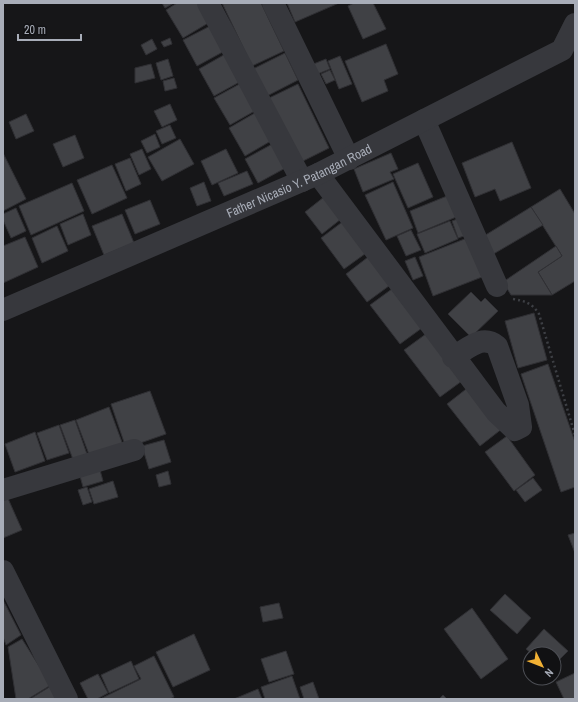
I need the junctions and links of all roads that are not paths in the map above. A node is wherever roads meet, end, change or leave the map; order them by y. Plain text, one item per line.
1 (208, 3) edge
2 (273, 3) edge
3 (575, 24) edge
4 (568, 52) edge
5 (424, 120) junction
6 (349, 158) junction
7 (310, 178) junction
8 (496, 286) road end
9 (3, 310) edge
10 (453, 357) dead end
11 (134, 450) dead end
12 (3, 490) edge
13 (3, 571) edge
14 (67, 699) edge

1 - 7 street
2 - 6 street
3 - 4 street, Father Nicasio Y. Patangan Road
4 - 5 street, Father Nicasio Y. Patangan Road
5 - 6 street, Father Nicasio Y. Patangan Road
5 - 8 street
6 - 7 street, Father Nicasio Y. Patangan Road
7 - 9 street, Father Nicasio Y. Patangan Road
7 - 10 street
11 - 12 street
13 - 14 street

